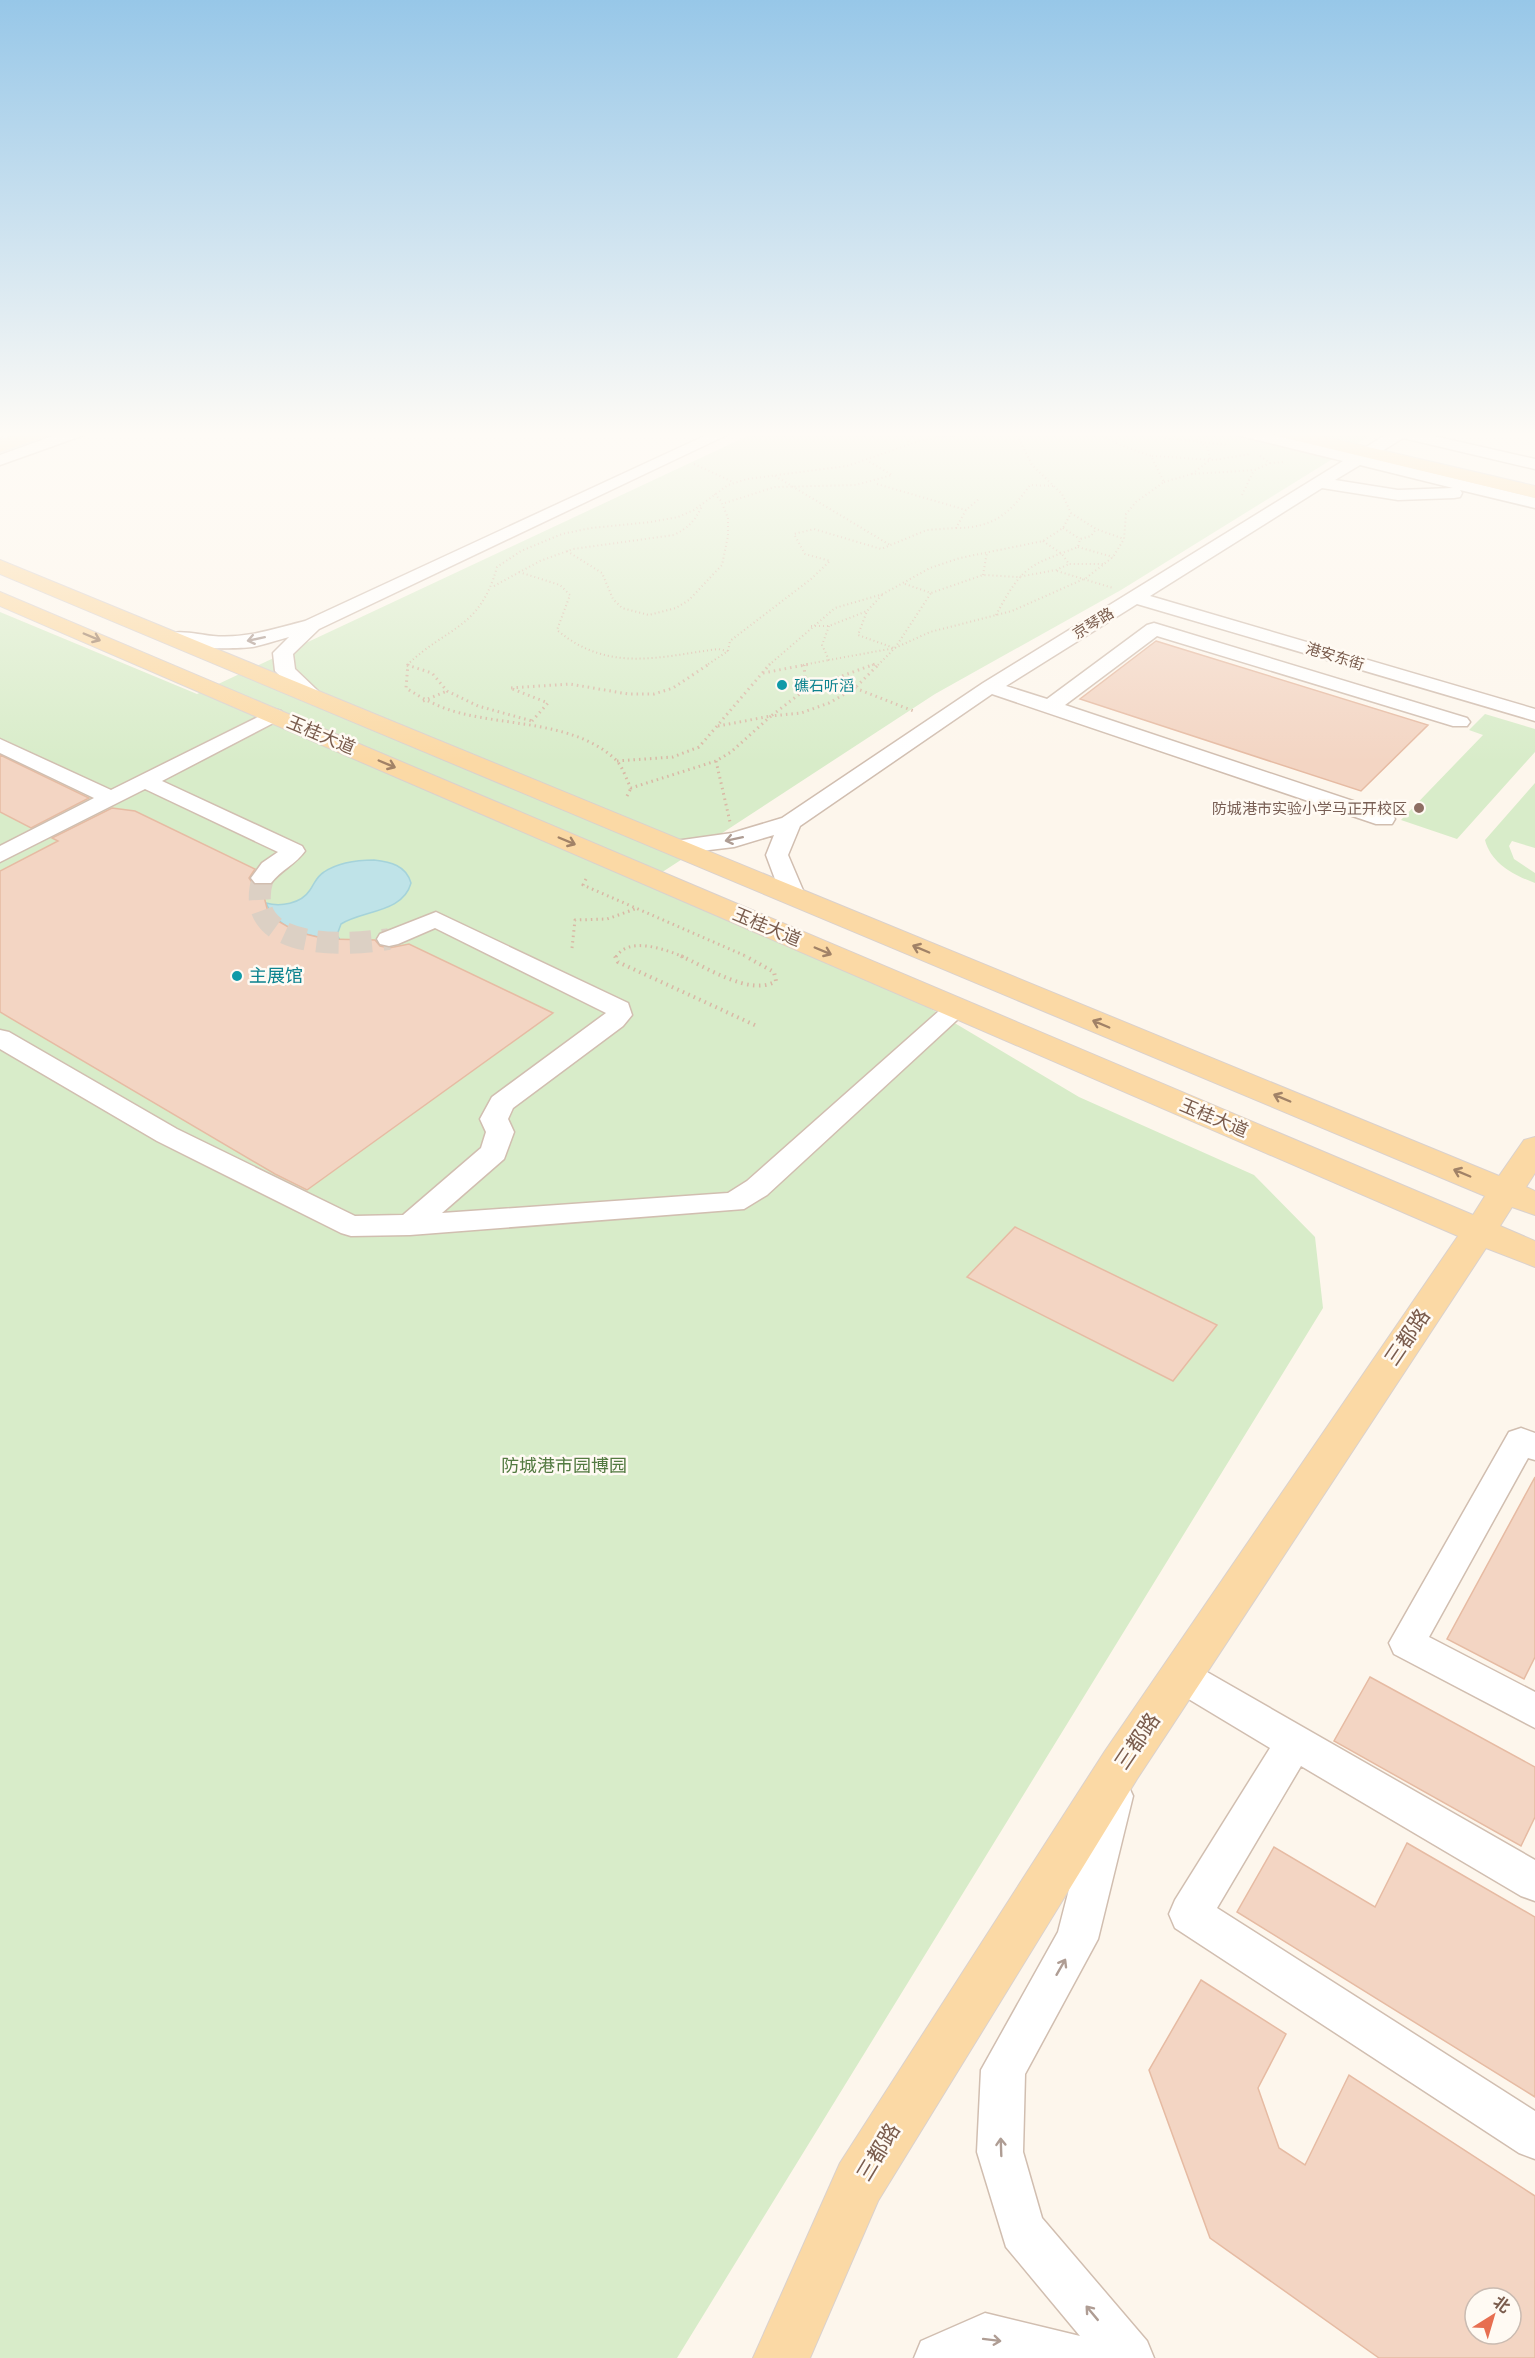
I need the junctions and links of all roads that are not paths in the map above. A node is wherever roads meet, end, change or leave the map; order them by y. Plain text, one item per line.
1 (490, 542) edge
2 (1223, 542) edge
3 (0, 566) edge
4 (1134, 597) junction
5 (0, 598) edge
6 (80, 599) junction
7 (42, 616) junction
8 (312, 625) junction
9 (173, 638) junction
10 (990, 687) junction
11 (311, 695) junction
12 (1050, 707) junction
13 (1532, 710) edge
14 (274, 715) junction
15 (1460, 722) dead end
16 (0, 745) edge
17 (145, 781) junction
18 (111, 798) junction
19 (1384, 819) dead end
20 (790, 823) junction
21 (676, 846) junction
22 (0, 855) edge
23 (263, 878) dead end
24 (793, 895) junction
25 (389, 939) tunnel mouth
26 (991, 977) junction
27 (957, 1008) junction
28 (0, 1038) edge
29 (1535, 1148) edge
30 (1520, 1198) edge
31 (410, 1225) junction
32 (1478, 1231) junction
33 (1535, 1255) edge
34 (1535, 1447) edge
35 (1180, 1676) junction
36 (1535, 1711) edge
37 (1294, 1742) junction
38 (1120, 1765) junction
39 (1535, 1882) edge
40 (1535, 2137) edge
41 (781, 2358) edge
42 (938, 2358) edge
43 (1074, 2358) edge
44 (1130, 2358) edge

1 - 8 street
2 - 4 street, 京琴路
3 - 6 main road, 玉桂大道
4 - 10 street, 京琴路
4 - 13 street, 港安东街
5 - 7 main road, 玉桂大道
6 - 7 main road
6 - 9 main road, 玉桂大道
7 -> 14 main road, 玉桂大道
8 -> 9 street
8 - 11 street
9 - 11 main road, 玉桂大道
10 - 12 street
10 - 20 street, 京琴路
11 - 14 main road
11 - 21 main road, 玉桂大道
12 - 15 street
12 - 19 street
14 - 17 street
14 -> 27 main road, 玉桂大道
16 - 18 street
17 - 18 street
17 - 23 street
18 - 22 street
20 - 21 street, 京琴路
20 - 24 street
21 - 24 main road, 玉桂大道
26 -> 24 main road, 玉桂大道
25 - 31 street
26 - 27 main road
30 -> 26 main road, 玉桂大道
27 - 31 street
27 - 32 main road, 玉桂大道
28 - 31 street
29 - 30 main road, 三都路
30 - 32 main road, 三都路
32 - 33 main road, 玉桂大道
32 - 35 main road, 三都路
34 - 36 street
35 - 37 street
35 - 38 main road, 三都路
37 - 39 street
37 - 40 street
38 - 41 main road, 三都路
44 -> 38 street
42 -> 43 street

